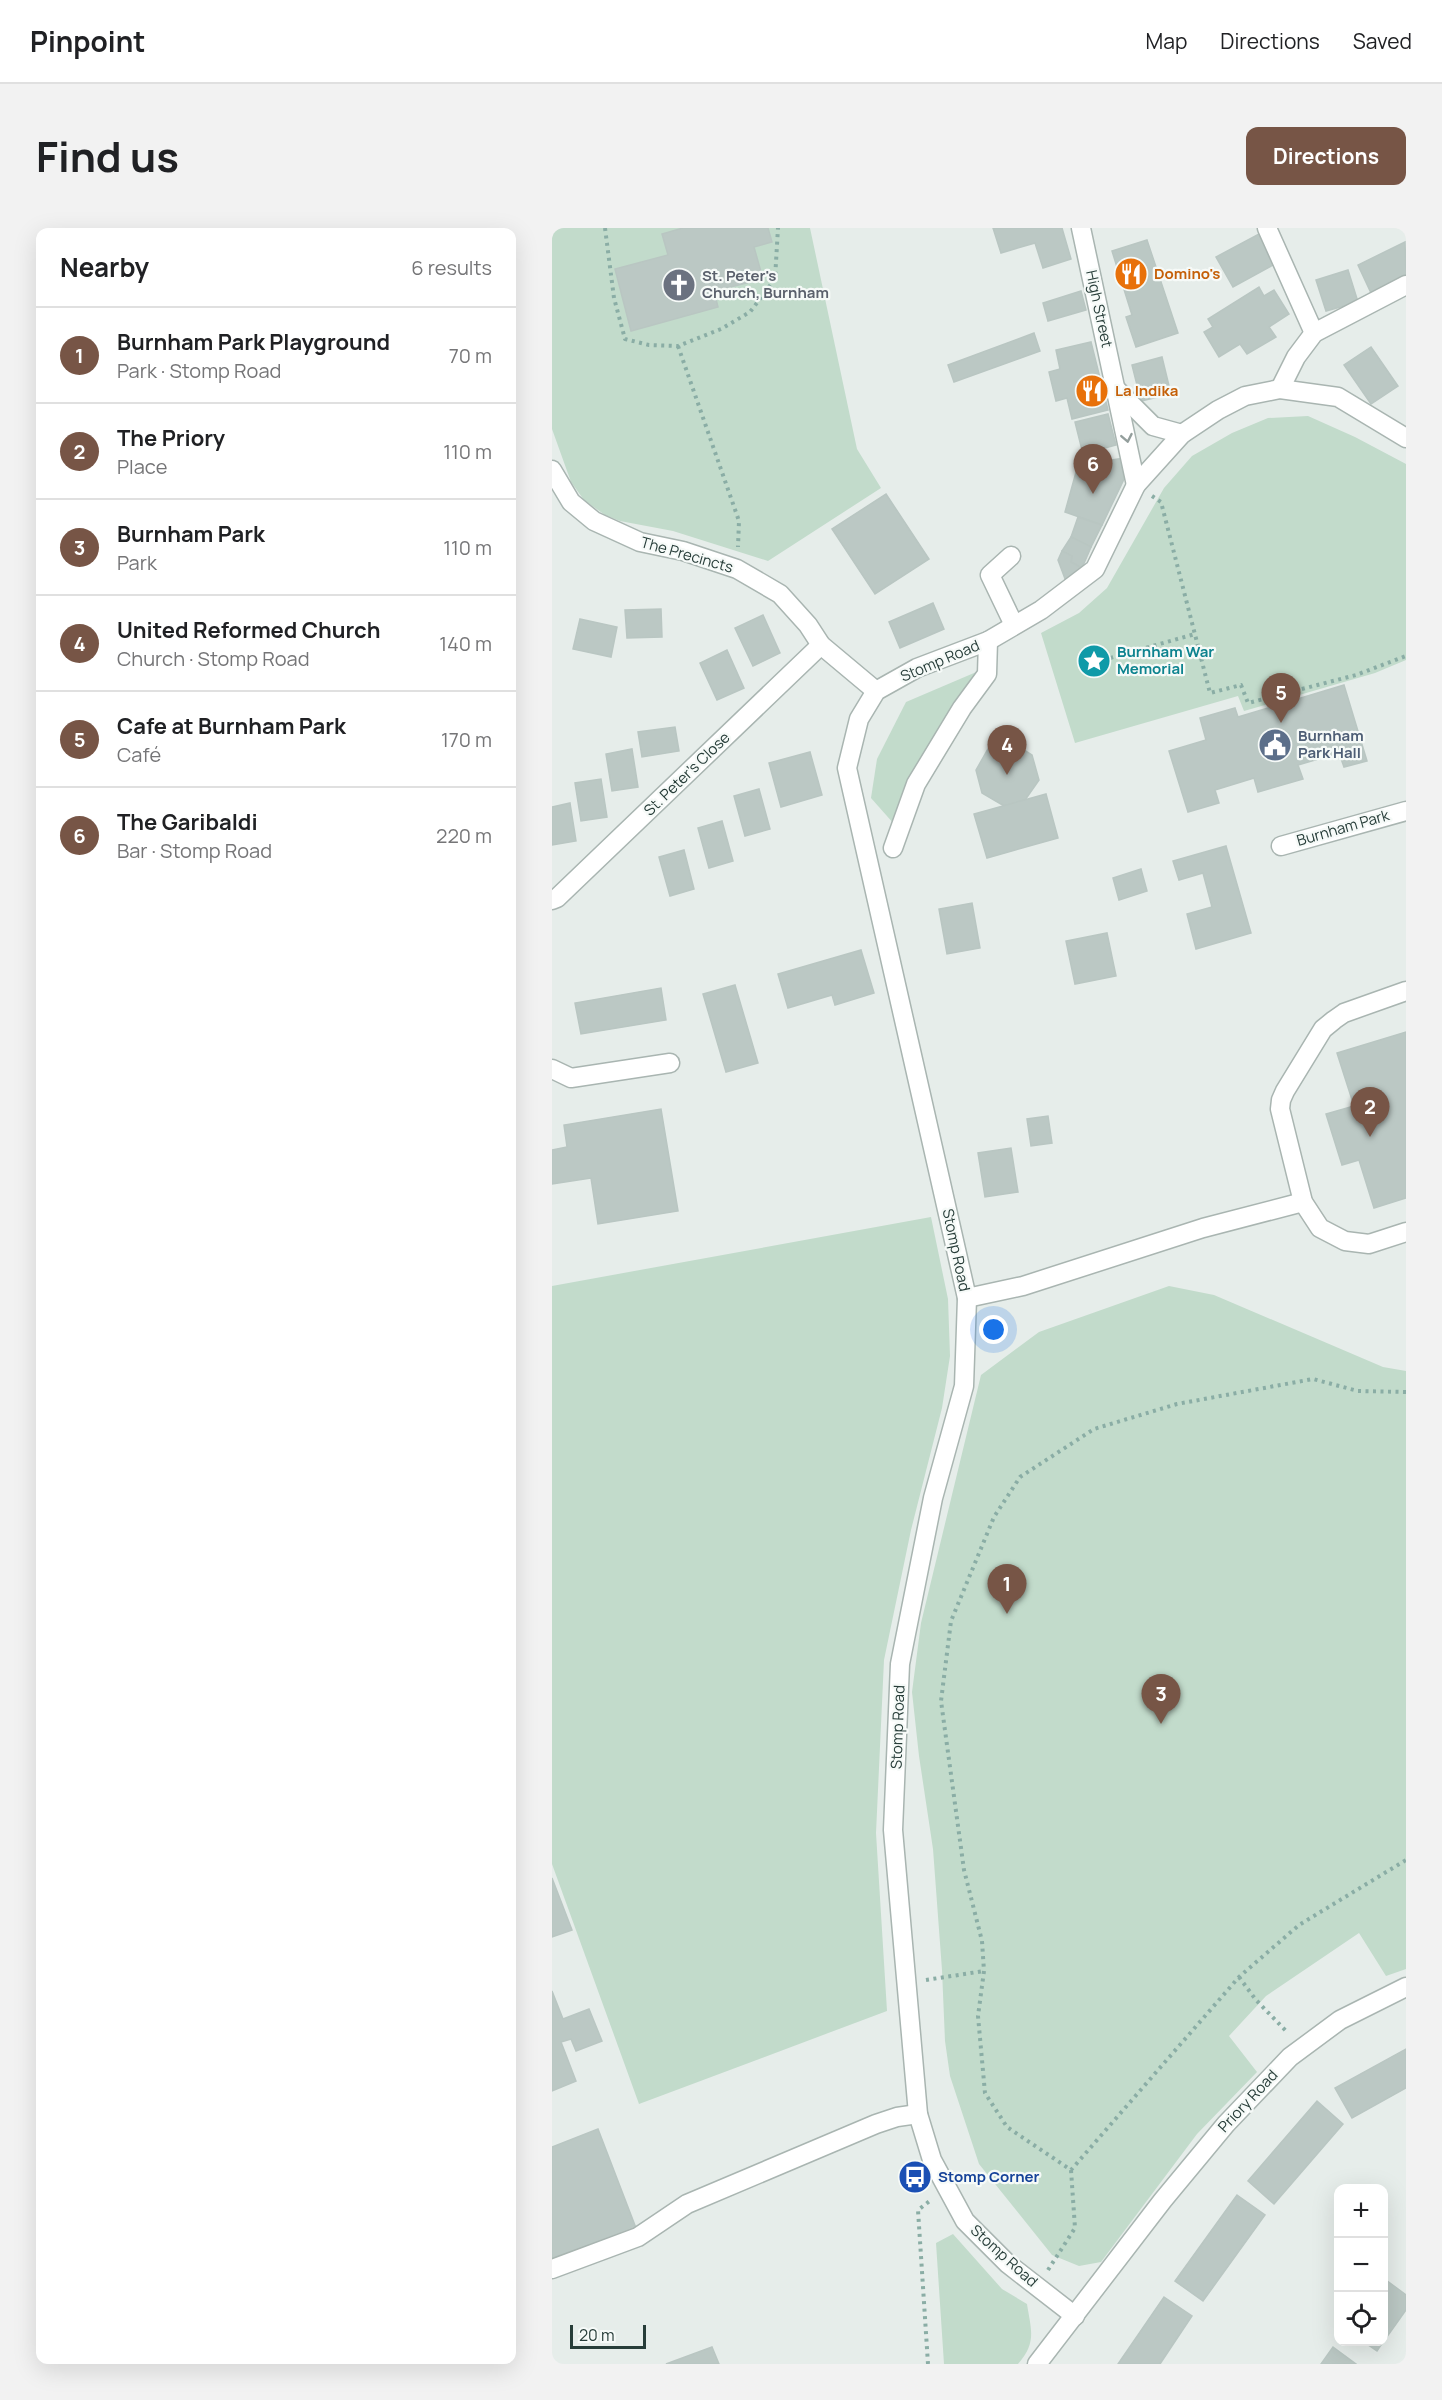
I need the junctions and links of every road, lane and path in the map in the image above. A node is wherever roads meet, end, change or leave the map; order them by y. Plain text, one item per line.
1 (605, 228) edge
2 (778, 228) edge
3 (1081, 228) edge
4 (1267, 228) edge
5 (1406, 285) edge
6 (1314, 333) junction
7 (678, 346) junction
8 (1280, 389) junction
9 (1117, 390) junction
10 (1182, 434) junction
11 (1406, 438) edge
12 (552, 470) edge
13 (1136, 485) junction
14 (1011, 556) dead end
15 (737, 569) junction
16 (1014, 625) junction
17 (1195, 634) junction
18 (988, 641) junction
19 (821, 645) junction
20 (1406, 656) edge
21 (1102, 660) dead end
22 (876, 691) junction
23 (1406, 811) edge
24 (1281, 846) dead end
25 (893, 848) dead end
26 (552, 900) edge
27 (1406, 991) edge
28 (670, 1063) dead end
29 (552, 1069) edge
30 (1303, 1202) junction
31 (1406, 1232) edge
32 (967, 1298) junction
33 (1406, 1392) edge
34 (1406, 1860) edge
35 (984, 1971) junction
36 (1239, 1977) junction
37 (906, 1984) junction
38 (1406, 1987) edge
39 (1302, 2048) junction
40 (918, 2114) junction
41 (1071, 2170) junction
42 (946, 2188) junction
43 (552, 2270) edge
44 (1038, 2287) junction
45 (1075, 2316) junction
46 (928, 2364) edge
47 (1037, 2364) edge

1 - 7 path
2 - 7 path
3 - 9 street, High Street
4 - 6 street
5 - 6 street
6 - 8 street
7 - 15 path
8 - 10 street, Stomp Road
8 - 11 street, Stomp Road
9 - 10 street
9 -> 13 street, High Street
10 - 13 street, Stomp Road
12 - 15 street, The Precincts
13 - 16 street, Stomp Road
13 - 17 path
14 - 16 street
15 - 19 street, The Precincts
16 - 18 street, Stomp Road
17 - 20 path
17 - 21 path
18 - 22 street, Stomp Road
18 - 25 street
19 - 22 street, The Precincts
19 - 26 street, St. Peter's Close
22 - 32 street, Stomp Road
23 - 24 street, Burnham Park
27 - 30 street
28 - 29 street
30 - 31 street
30 - 32 street
32 - 37 street, Stomp Road
33 - 35 path
34 - 36 path
35 - 37 path
35 - 41 path
36 - 39 path
36 - 41 path
37 - 40 street, Stomp Road
38 - 39 street, Priory Road
39 - 45 street, Priory Road
40 - 42 street, Stomp Road
40 - 43 street
41 - 44 path
42 - 44 street, Stomp Road
42 - 46 path
44 - 45 street, Stomp Road
45 - 47 street

